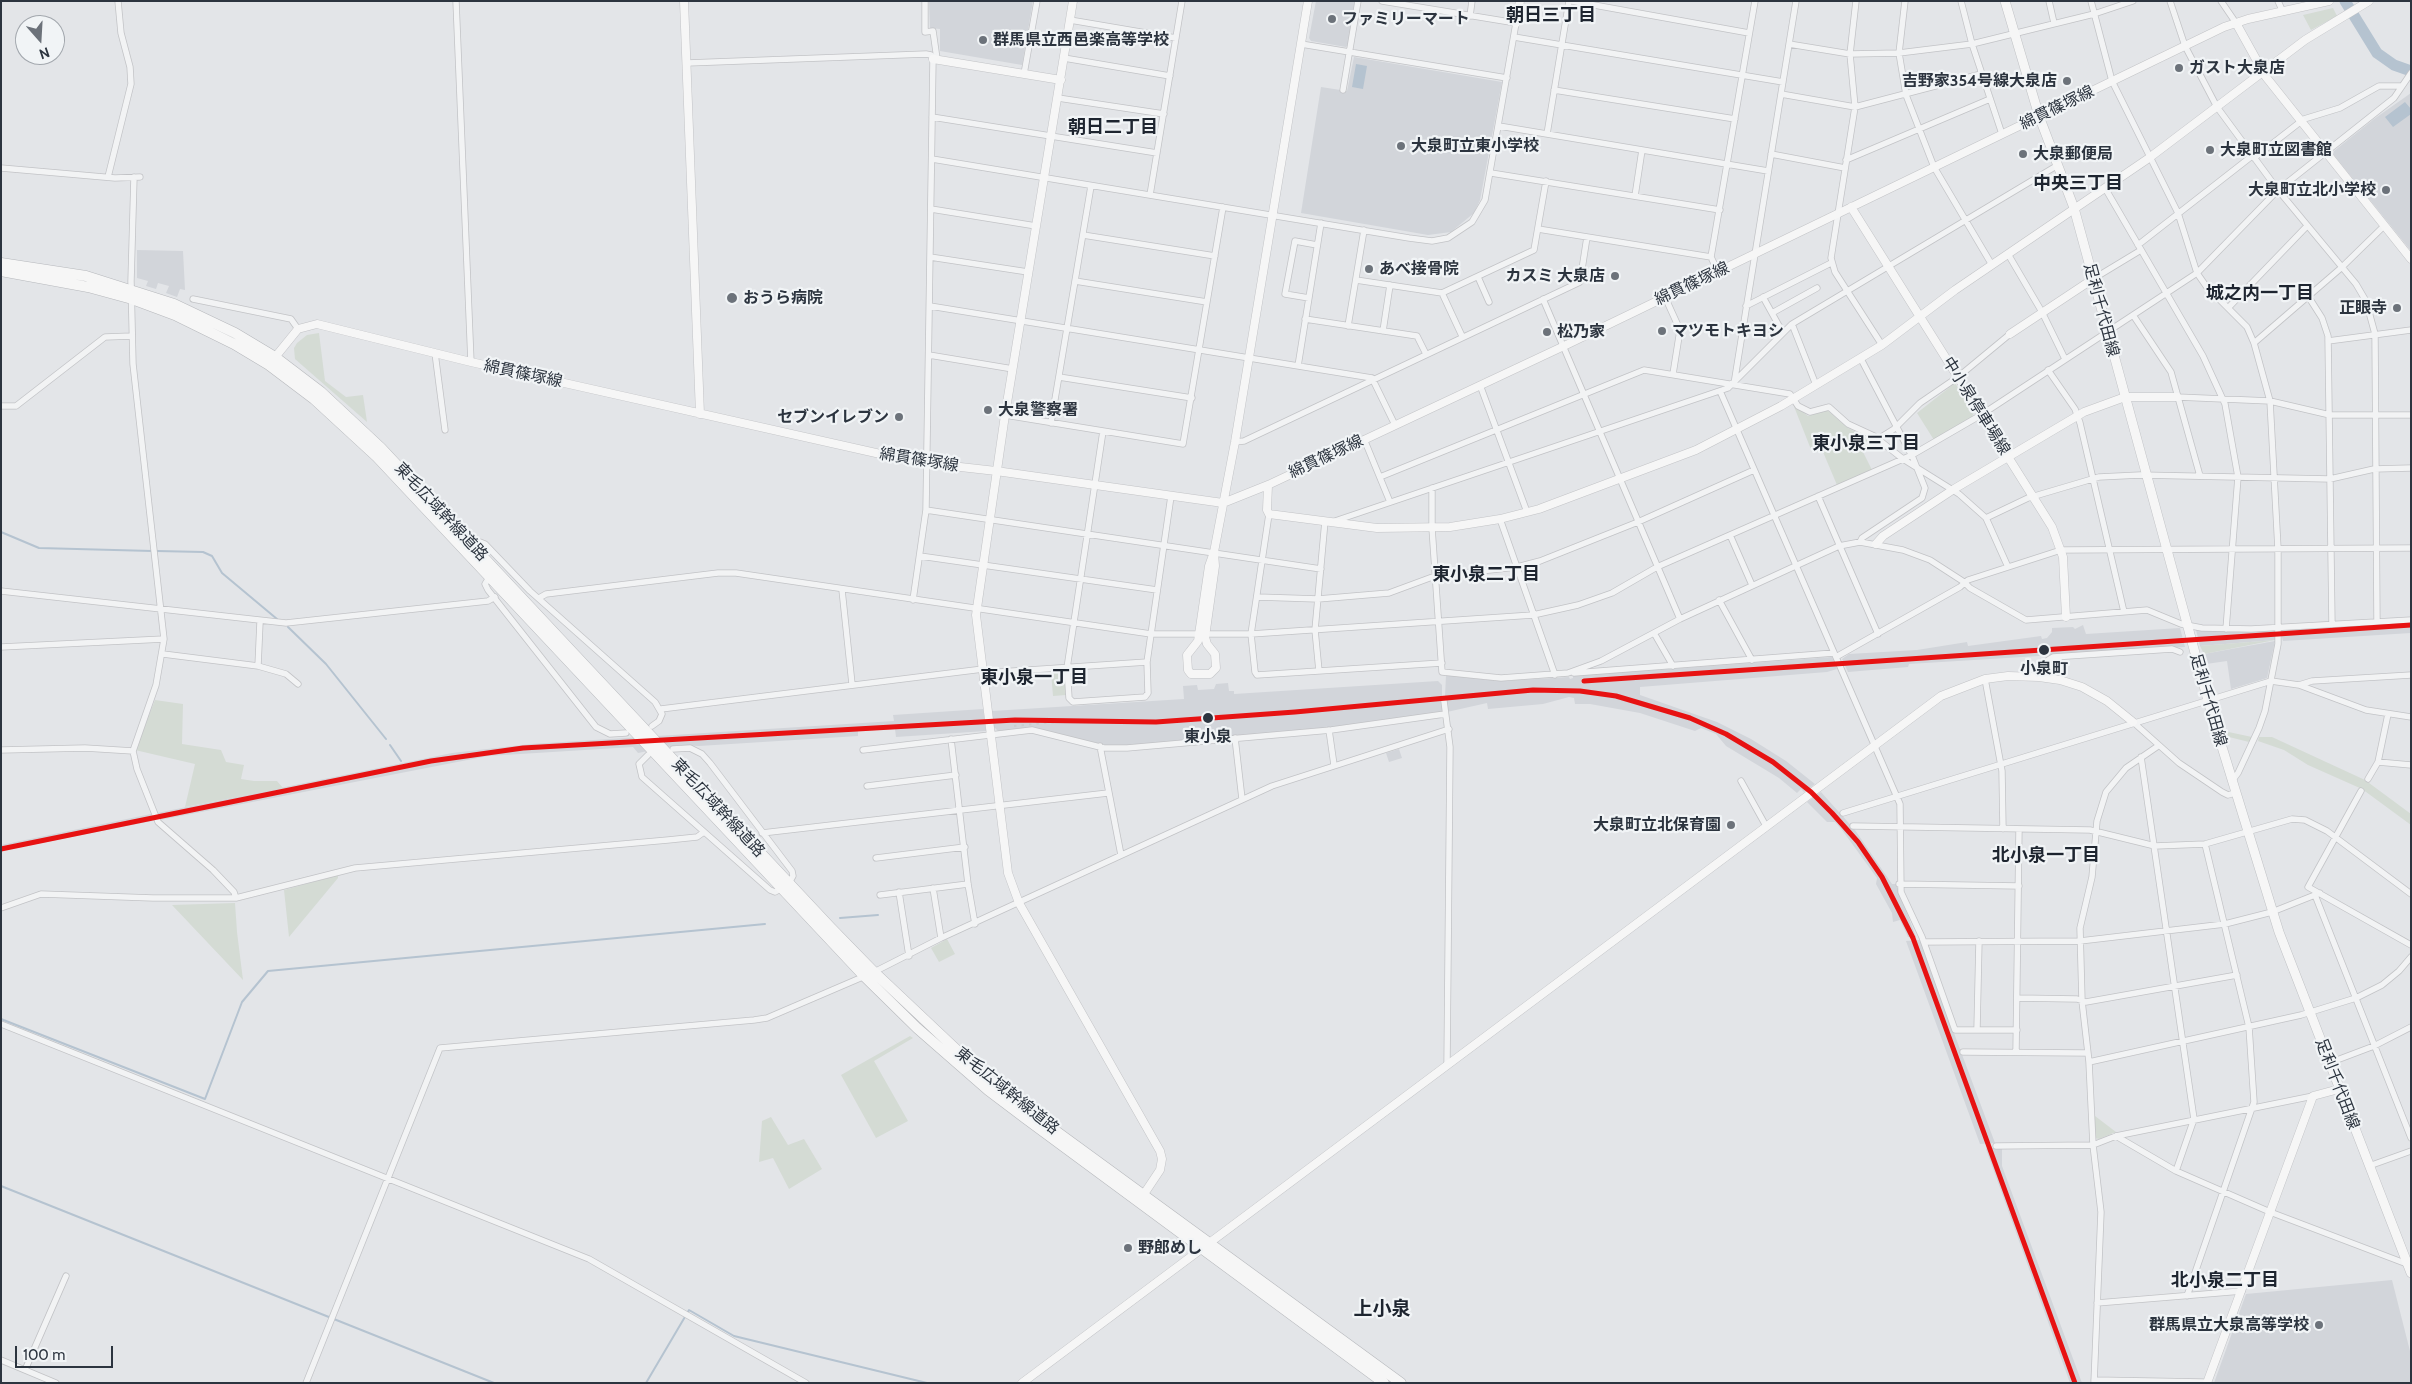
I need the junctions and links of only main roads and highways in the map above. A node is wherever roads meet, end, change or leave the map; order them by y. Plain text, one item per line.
1 (2006, 1) edge
2 (1, 262) edge
3 (1, 272) edge
4 (132, 294) junction
5 (272, 361) junction
6 (640, 731) junction
7 (786, 885) junction
8 (1206, 1246) junction
9 (2410, 1268) edge
10 (1384, 1383) edge
11 (1401, 1383) edge

1 - 9 main road, 足利千代田線
2 - 4 highway, 東毛広域幹線道路
3 - 4 highway, 東毛広域幹線道路
4 - 5 highway, 東毛広域幹線道路
5 - 6 highway, 東毛広域幹線道路
5 - 6 highway, 東毛広域幹線道路
6 - 7 highway, 東毛広域幹線道路
7 - 8 highway, 東毛広域幹線道路
7 - 8 highway, 東毛広域幹線道路
8 - 10 highway, 東毛広域幹線道路
8 - 11 highway, 東毛広域幹線道路

